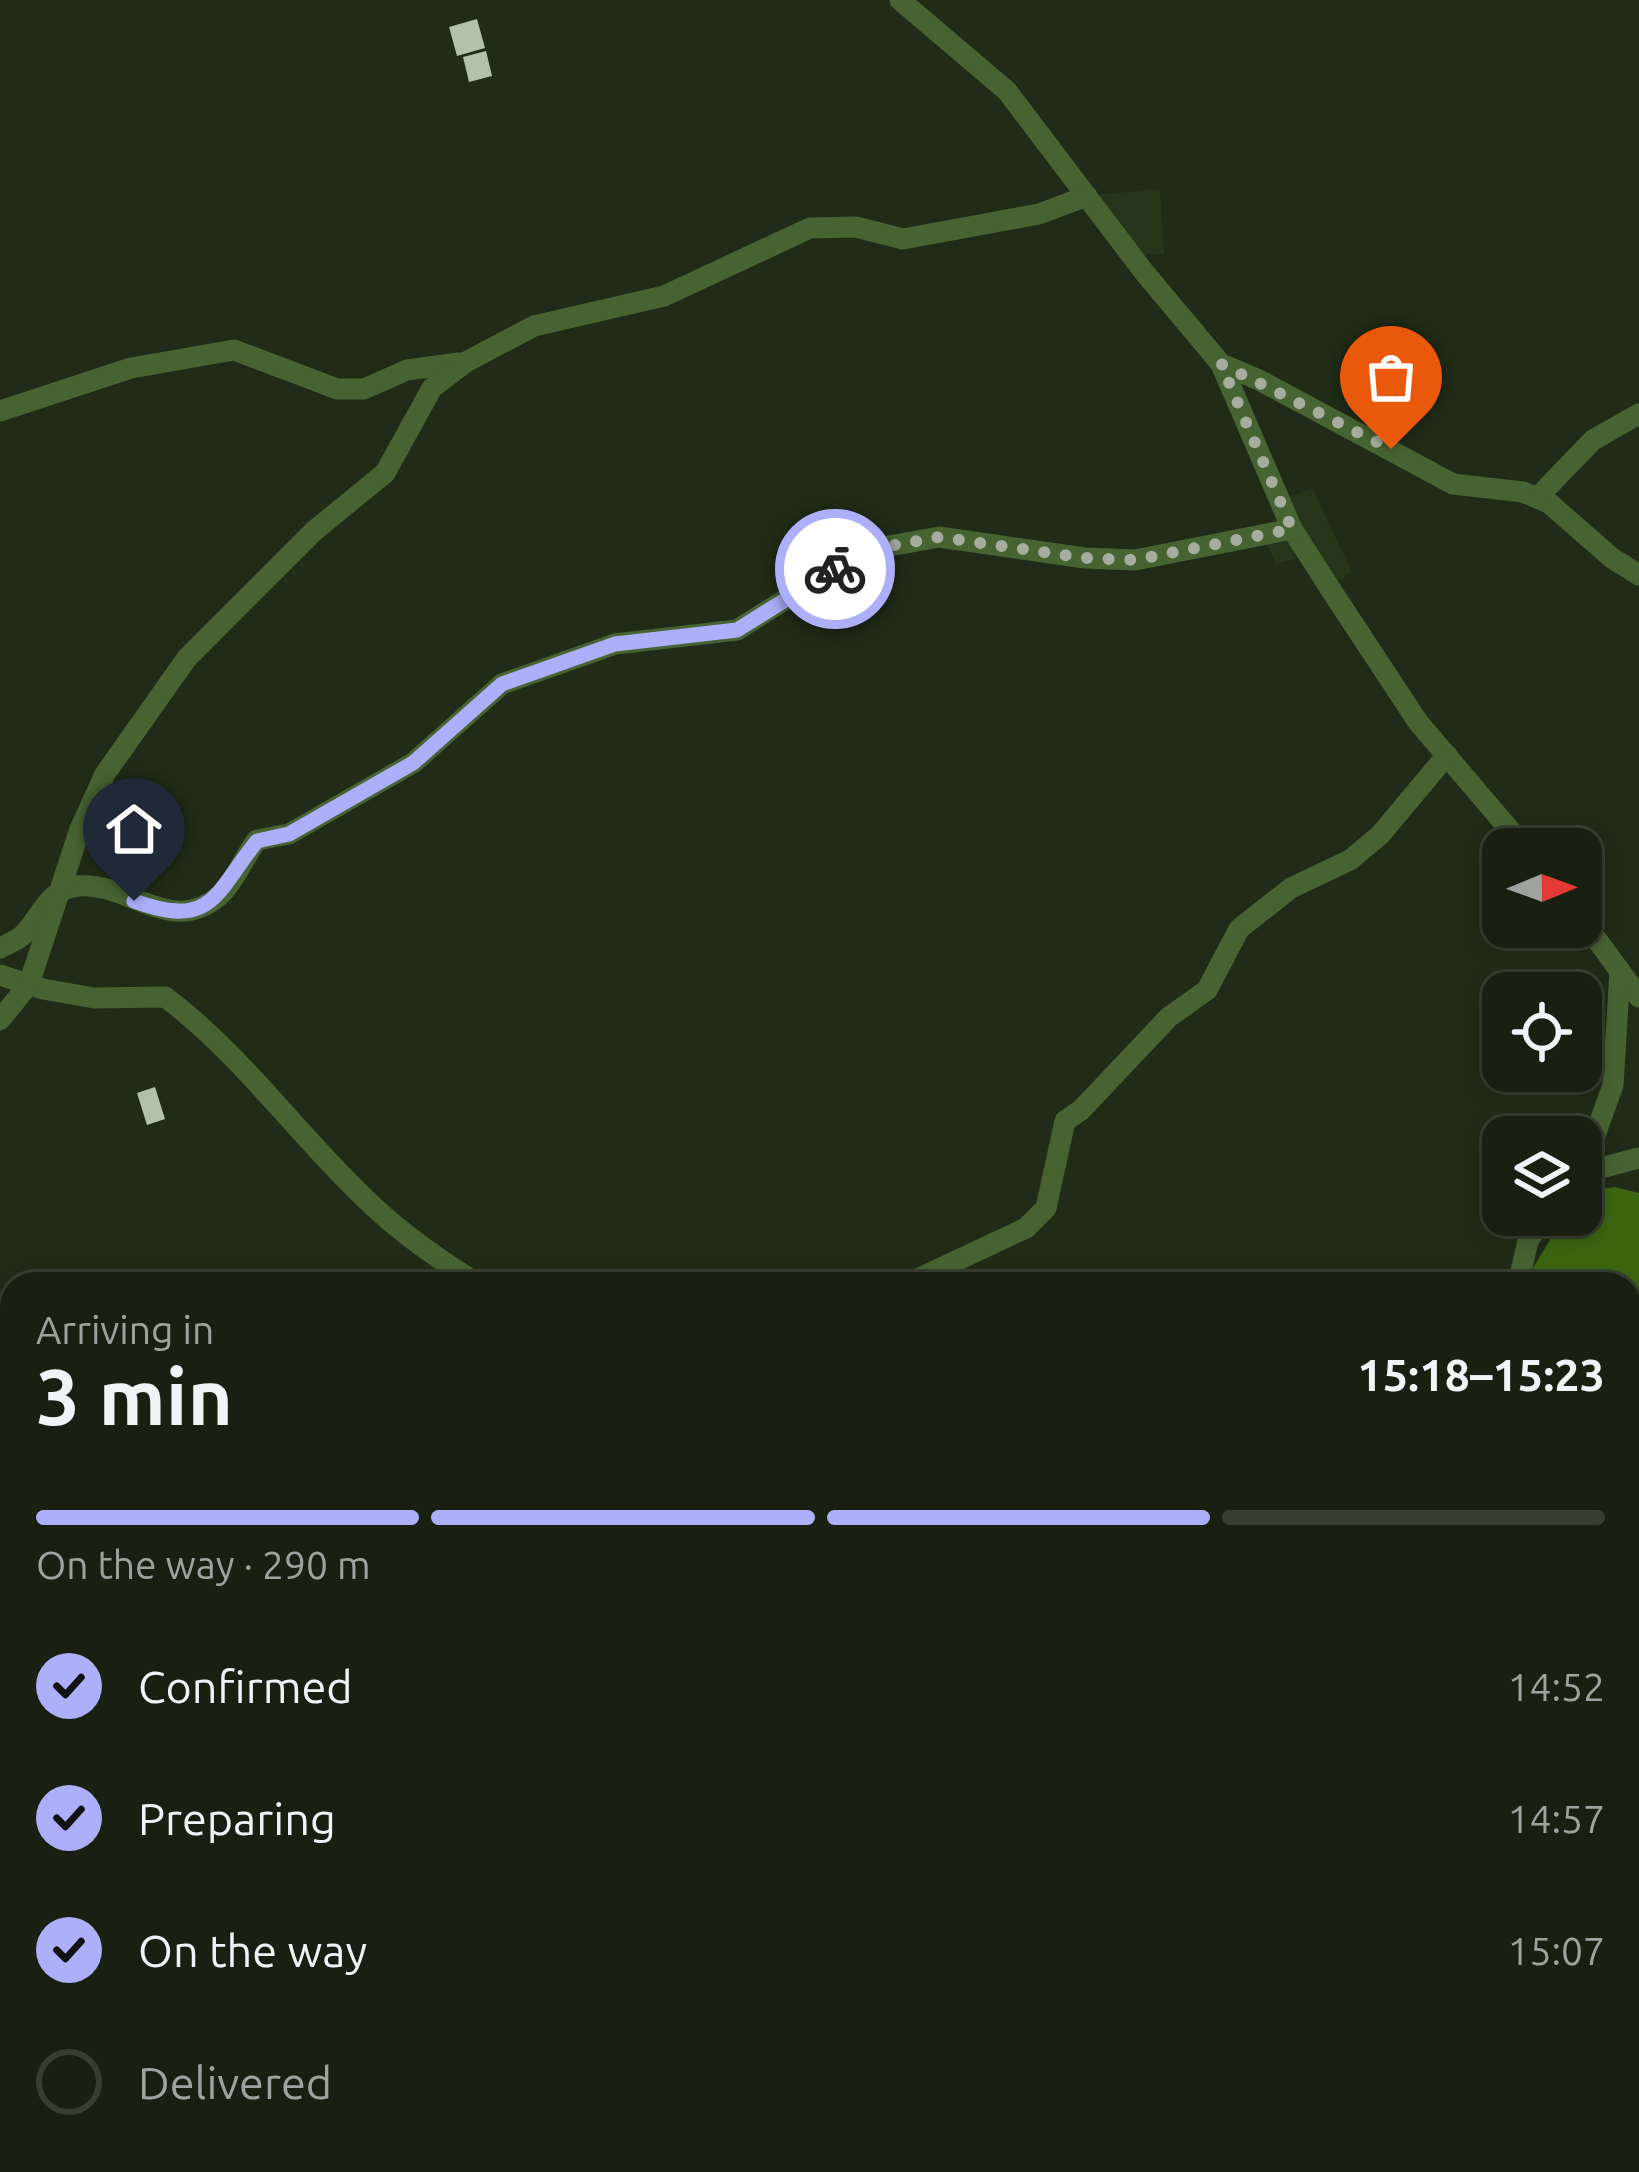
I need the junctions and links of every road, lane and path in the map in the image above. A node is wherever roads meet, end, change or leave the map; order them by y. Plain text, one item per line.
1 (900, 0) edge
2 (1087, 196) junction
3 (466, 362) junction
4 (1221, 364) junction
5 (0, 411) edge
6 (1639, 414) edge
7 (1537, 498) junction
8 (1292, 529) junction
9 (1639, 575) edge
10 (1447, 755) junction
11 (1508, 828) edge
12 (60, 891) junction
13 (1602, 946) edge
14 (0, 948) edge
15 (1620, 970) junction
16 (0, 975) edge
17 (29, 984) junction
18 (1639, 997) edge
19 (0, 1020) edge
20 (1602, 1116) edge
21 (1639, 1158) edge
22 (1602, 1168) edge
23 (1531, 1236) edge
24 (459, 1272) edge
25 (933, 1272) edge
26 (1520, 1272) edge

1 - 2 street
2 - 3 street
2 - 4 street
3 - 5 street
3 - 12 street
4 - 7 street
4 - 8 street
6 - 7 street
7 - 9 street
8 - 10 street
8 - 12 street
10 - 11 street
10 - 25 street
12 - 14 street
12 - 17 street
13 - 15 street
15 - 18 street
15 - 20 street
16 - 17 street
17 - 19 street
17 - 24 street
21 - 22 street
23 - 26 street

